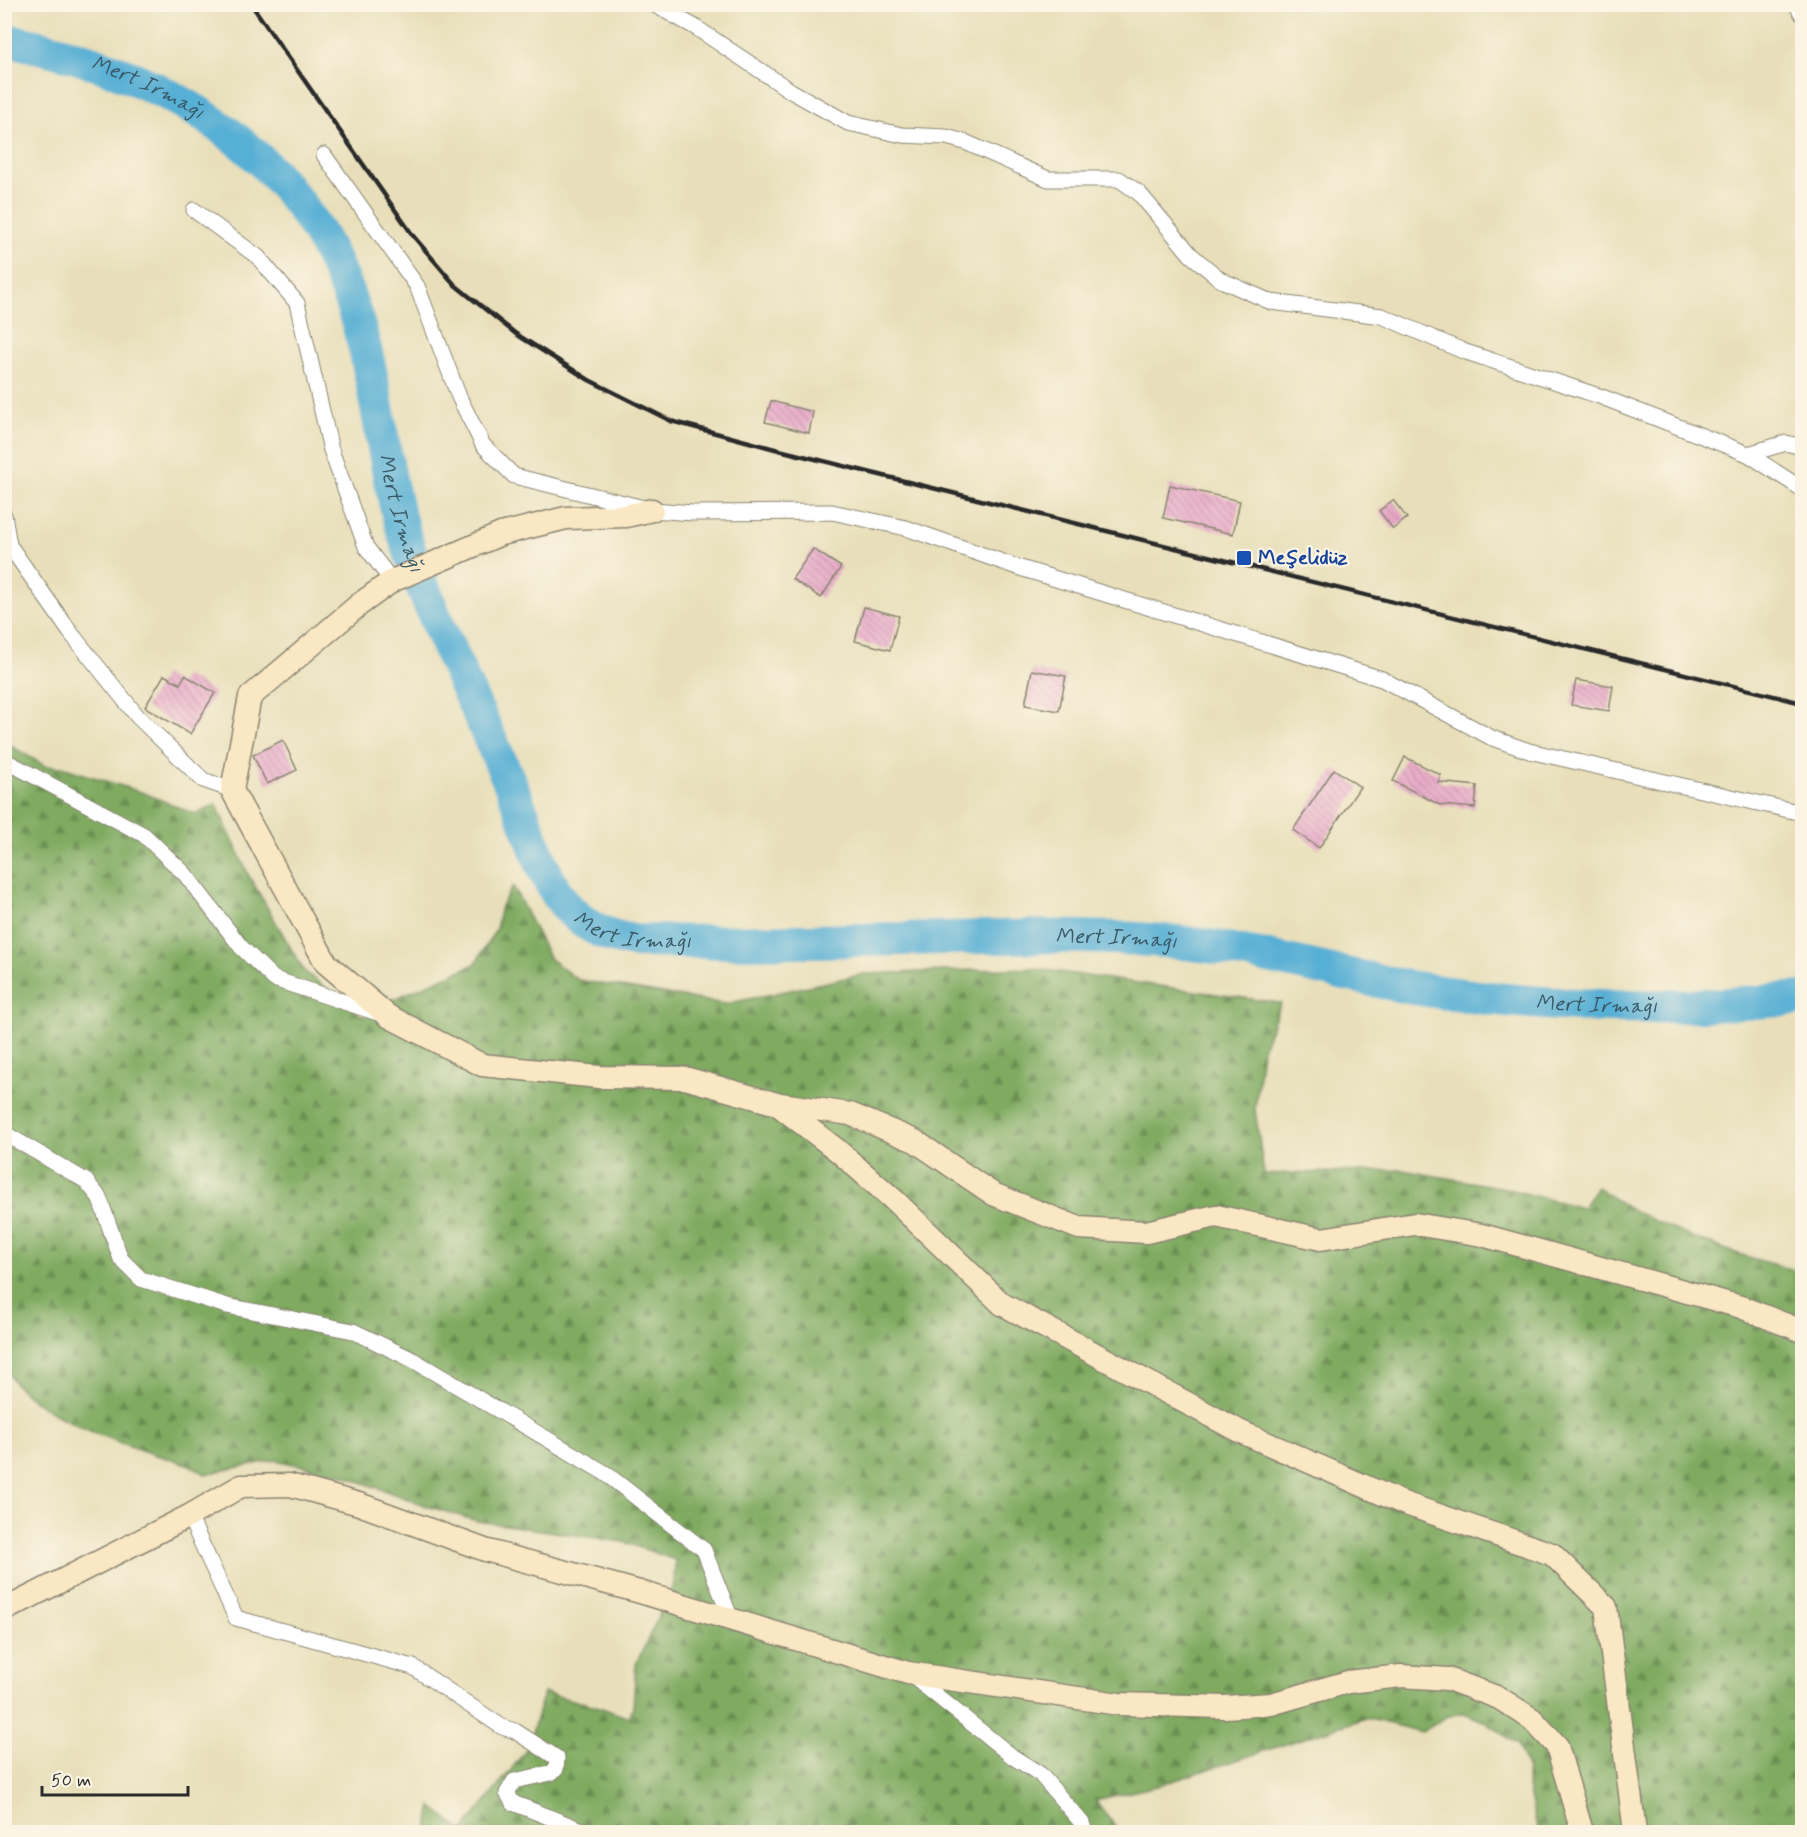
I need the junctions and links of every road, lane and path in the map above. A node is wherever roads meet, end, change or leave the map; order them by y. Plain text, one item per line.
1 (653, 4) edge
2 (1796, 4) edge
3 (1803, 14) edge
4 (324, 155) dead end
5 (194, 210) dead end
6 (1803, 447) edge
7 (1748, 454) junction
8 (1803, 489) edge
9 (652, 510) junction
10 (4, 515) edge
11 (392, 581) junction
12 (4, 760) edge
13 (232, 790) junction
14 (1803, 813) edge
15 (388, 1016) junction
16 (777, 1104) junction
17 (4, 1133) edge
18 (1803, 1331) edge
19 (189, 1516) junction
20 (4, 1610) edge
21 (731, 1619) junction
22 (908, 1673) junction
23 (587, 1833) edge
24 (1085, 1833) edge
25 (1582, 1833) edge
26 (1635, 1833) edge

1 - 7 street
2 - 3 street
4 - 9 street
5 - 11 street
6 - 7 street
7 - 8 street
9 - 11 street
9 - 14 street
10 - 13 street
11 - 13 street
12 - 15 street
13 - 15 street
15 - 16 street
16 - 18 street
16 - 26 street
17 - 21 street
19 - 20 street
19 - 21 street
19 - 23 street
21 - 22 street
22 - 24 street
22 - 25 street

